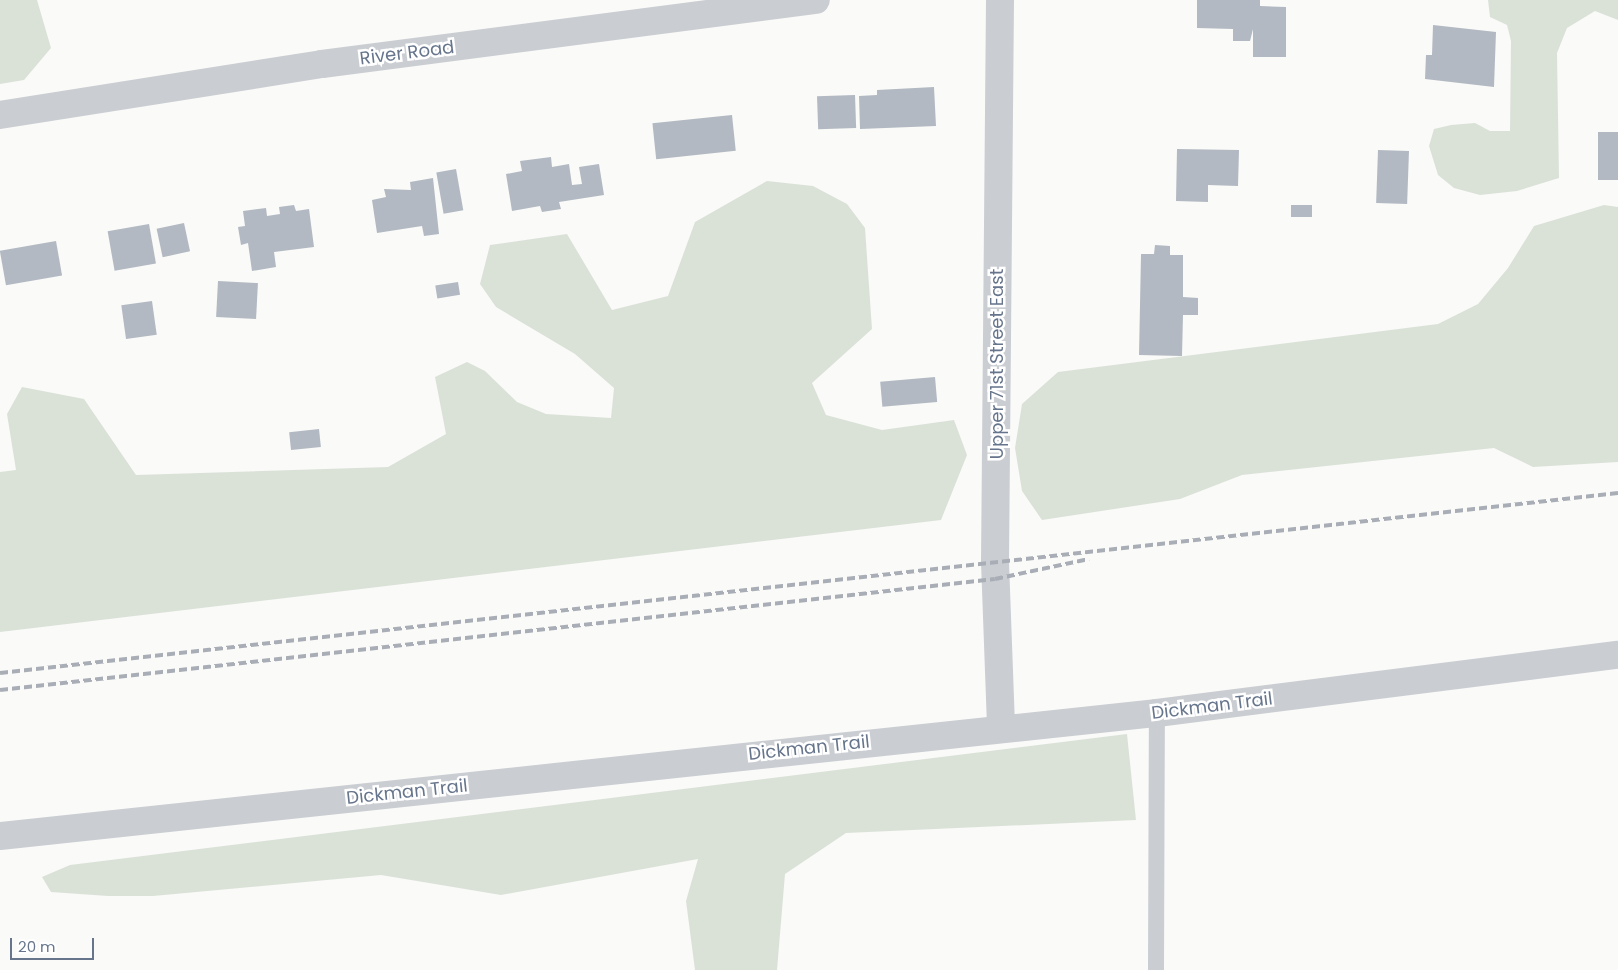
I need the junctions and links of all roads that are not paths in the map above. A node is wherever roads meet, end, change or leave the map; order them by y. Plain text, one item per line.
1 (816, 0) edge
2 (1000, 0) edge
3 (0, 114) edge
4 (1618, 655) edge
5 (1157, 713) junction
6 (1002, 728) junction
7 (0, 836) edge
8 (1156, 970) edge

1 - 3 street, River Road
2 - 6 street, Upper 71st Street East
4 - 5 street, Dickman Trail
5 - 6 street, Dickman Trail
5 - 8 lane
6 - 7 street, Dickman Trail

